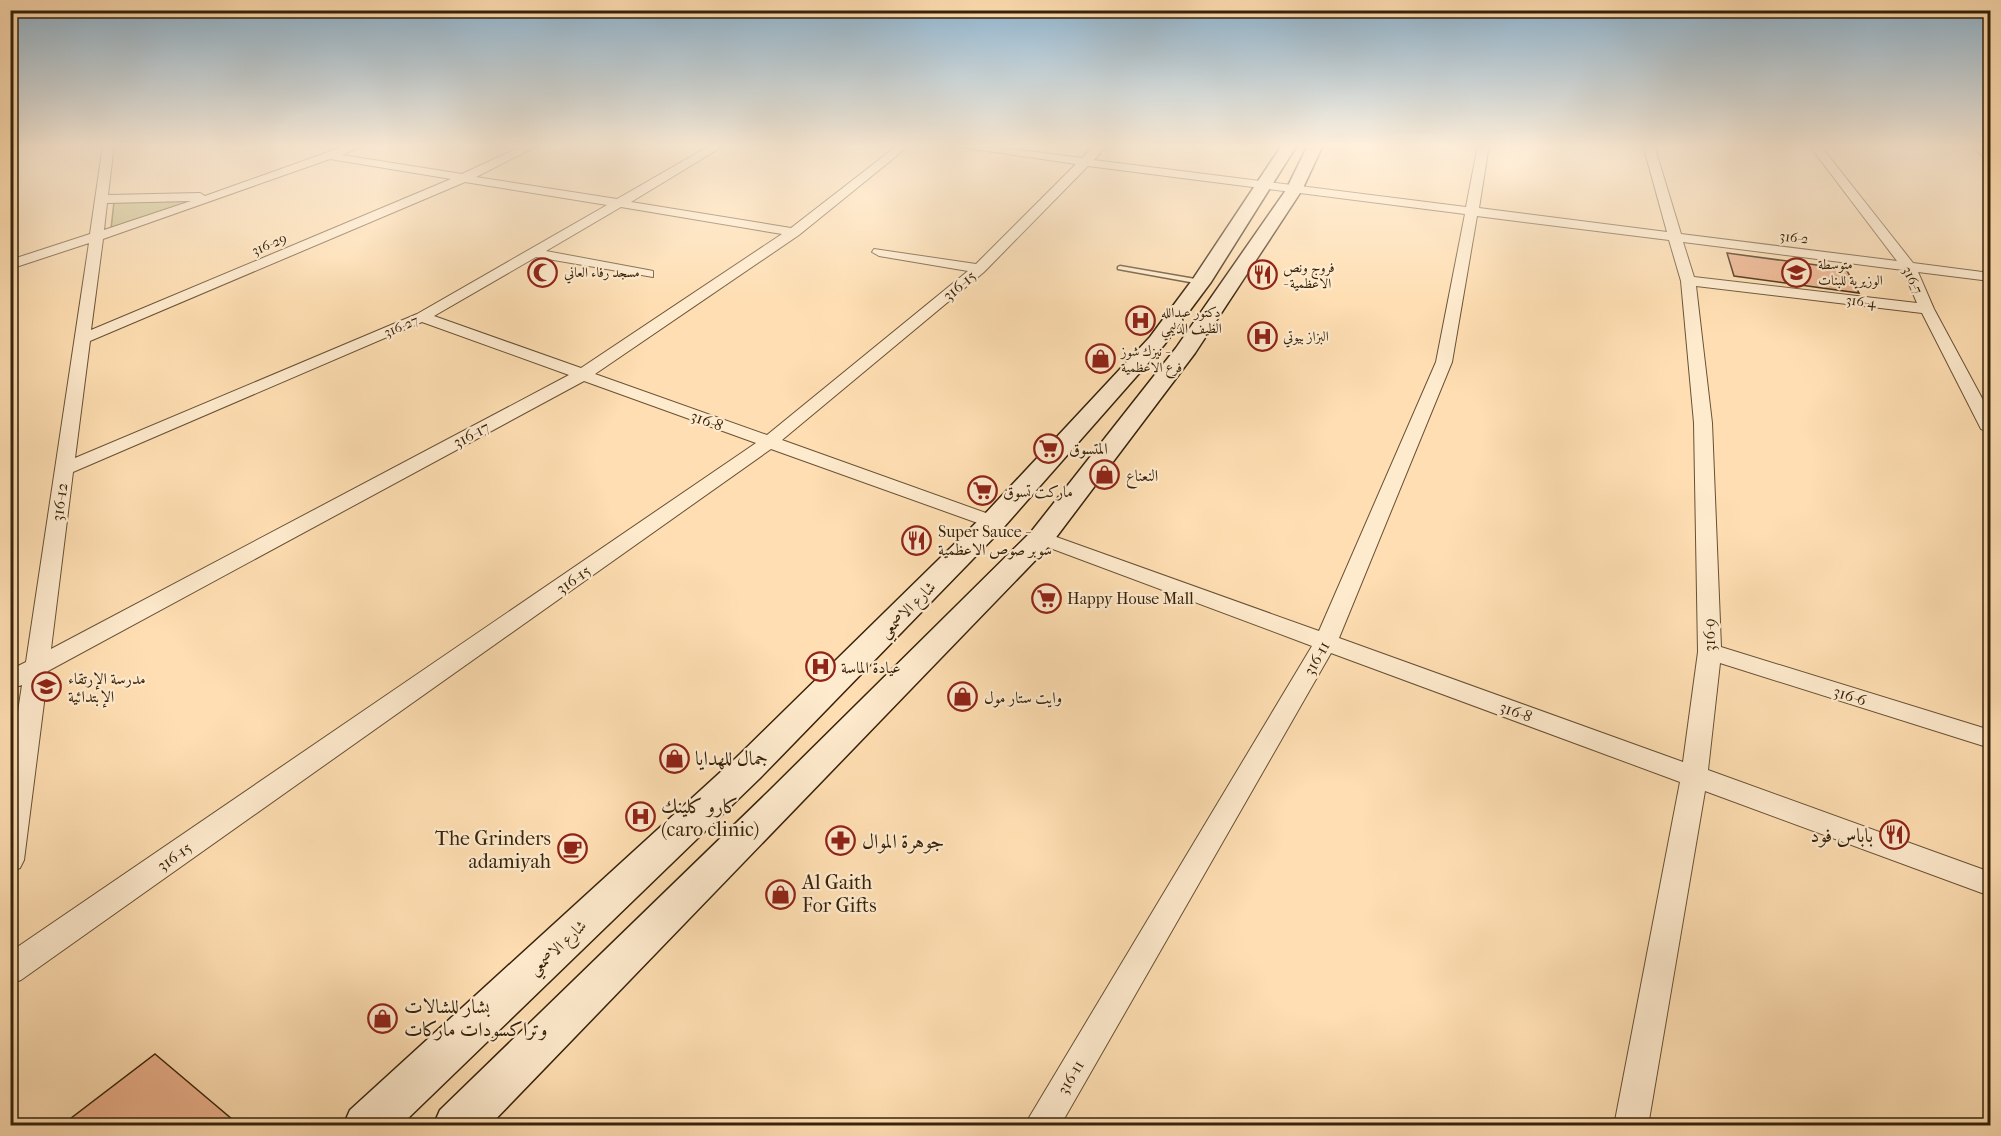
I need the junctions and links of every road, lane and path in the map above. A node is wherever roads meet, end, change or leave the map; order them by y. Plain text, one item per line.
1 (157, 198) edge
2 (212, 198) edge
3 (417, 198) edge
4 (584, 198) edge
5 (630, 198) edge
6 (837, 198) edge
7 (1048, 198) edge
8 (1256, 198) edge
9 (1289, 198) edge
10 (1359, 198) edge
11 (1475, 198) edge
12 (1665, 198) edge
13 (1855, 198) edge
14 (101, 199) joint
15 (620, 204) junction
16 (1473, 212) junction
17 (794, 232) junction
18 (96, 238) junction
19 (1677, 238) junction
20 (879, 252) dead end
21 (536, 253) junction
22 (10, 265) edge
23 (1909, 267) junction
24 (1120, 268) dead end
25 (978, 269) junction
26 (648, 274) dead end
27 (1990, 277) edge
28 (1688, 281) junction
29 (1201, 282) junction
30 (1927, 309) junction
31 (422, 317) junction
32 (82, 339) junction
33 (582, 375) junction
34 (1990, 429) edge
35 (769, 442) junction
36 (64, 469) junction
37 (993, 522) junction
38 (1041, 538) junction
39 (1326, 642) junction
40 (1710, 652) junction
41 (37, 668) junction
42 (10, 681) edge
43 (1990, 739) edge
44 (1694, 776) junction
45 (10, 860) edge
46 (1990, 884) edge
47 (10, 970) edge
48 (366, 1125) edge
49 (456, 1125) edge
50 (1041, 1125) edge
51 (1631, 1125) edge

1 - 14 street
2 - 18 street
3 - 32 street, 316-29
4 - 15 street
5 - 15 street, 316-27
6 - 17 street, 316-17
7 - 25 street, 316-15
8 - 29 street, شارع الاصمعي
9 - 38 street
10 - 16 street, 316-2
11 - 16 street, 316-11
12 - 19 street, 316-9
13 - 23 street, 316-7
14 - 18 street, 316-12
15 - 17 street
15 - 21 street, 316-27
16 - 19 street, 316-2
16 - 39 street, 316-11
17 - 33 street, 316-17
18 - 22 street
18 - 32 street, 316-12
19 - 23 street, 316-2
19 - 28 street, 316-9
20 - 25 street
21 - 26 street
21 - 31 street, 316-27
23 - 27 street, 316-2
23 - 30 street, 316-7
24 - 29 lane
25 - 35 street, 316-15
28 - 30 street, 316-4
28 - 40 street, 316-9
29 - 37 street, شارع الاصمعي
30 - 34 street, 316-7
31 - 33 street, 316-8
31 - 36 street, 316-27
32 - 36 street, 316-12
33 - 35 street, 316-8
33 - 41 street, 316-17
35 - 37 street, 316-8
35 - 47 street, 316-15
36 - 41 street, 316-12
37 - 48 street, شارع الاصمعي
38 - 39 street, 316-8
38 - 49 street
39 - 44 street, 316-8
39 - 50 street, 316-11
40 - 43 street, 316-6
40 - 44 street, 316-9
41 - 42 street, 316-17
41 - 45 street, 316-12
44 - 46 street, 316-8
44 - 51 street, 316-9

